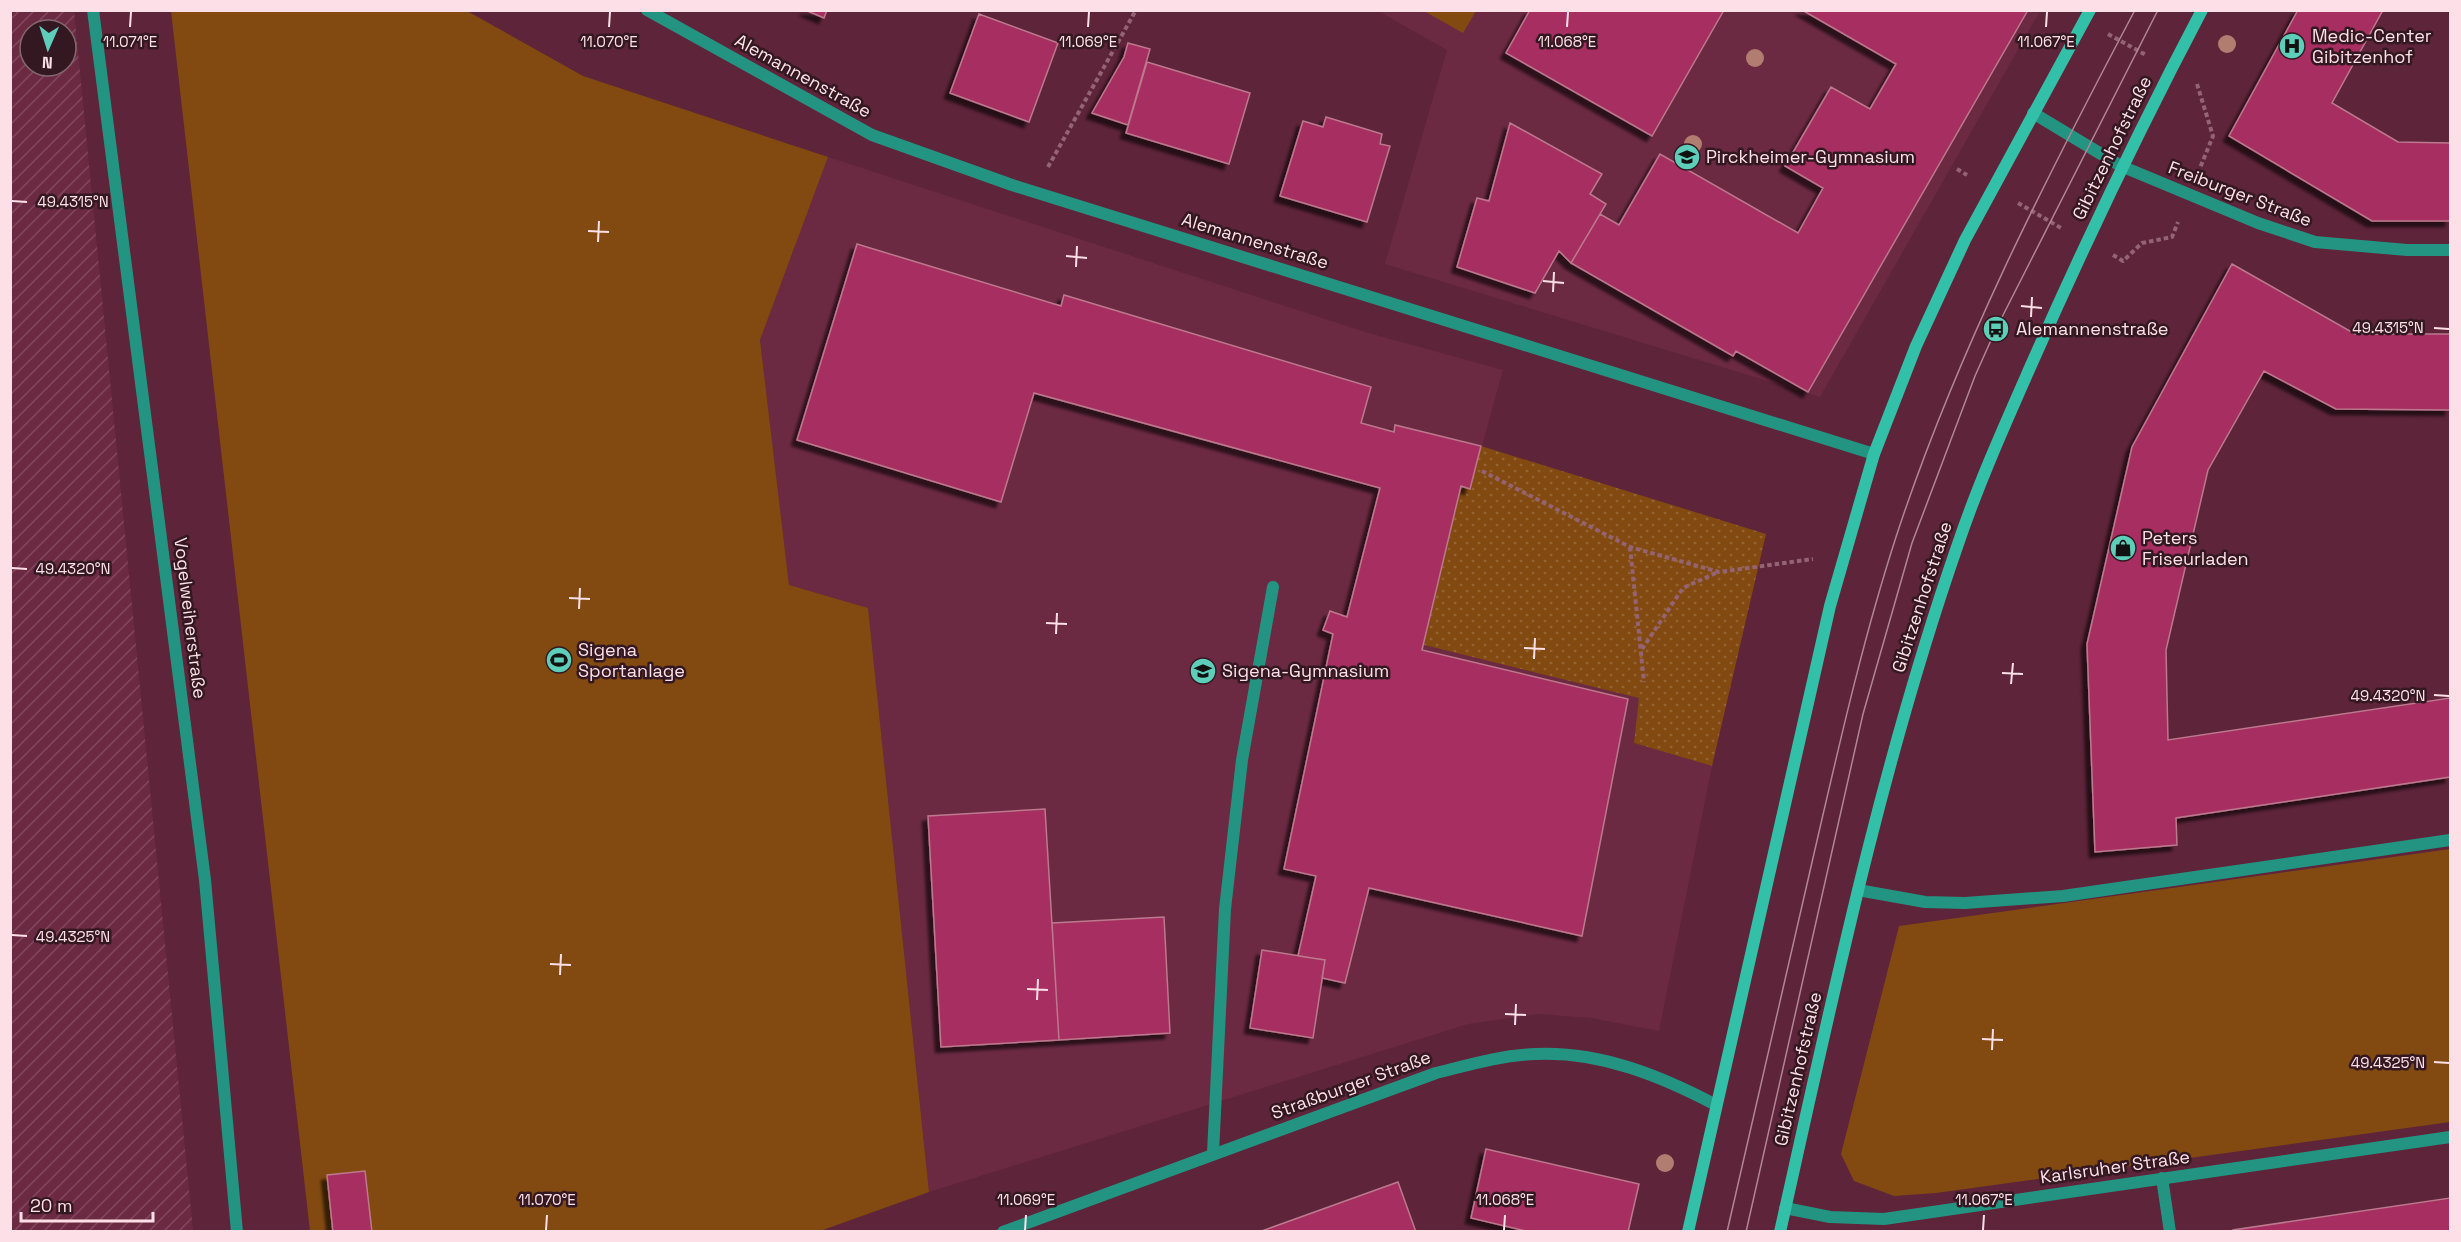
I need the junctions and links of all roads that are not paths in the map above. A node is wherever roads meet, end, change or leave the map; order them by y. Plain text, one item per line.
1 (93, 10) edge
2 (647, 10) edge
3 (2090, 10) edge
4 (2202, 10) edge
5 (2033, 113) junction
6 (2121, 166) junction
7 (2451, 250) edge
8 (1874, 454) junction
9 (1273, 587) dead end
10 (2451, 840) edge
11 (1857, 890) junction
12 (1716, 1105) junction
13 (2451, 1137) edge
14 (1213, 1153) junction
15 (2162, 1178) junction
16 (1785, 1208) junction
17 (237, 1232) edge
18 (1003, 1232) edge
19 (1688, 1232) edge
20 (1780, 1232) edge
21 (2170, 1232) edge

1 - 17 street, Vogelweiherstraße
2 - 8 street, Alemannenstraße
3 - 5 main road
4 - 6 main road, Gibitzenhofstraße
5 - 6 street, Freiburger Straße
5 - 8 main road
6 - 7 street, Freiburger Straße
6 - 11 main road, Gibitzenhofstraße
8 - 12 main road
9 - 14 street
10 - 11 street
11 - 16 main road, Gibitzenhofstraße
12 - 14 street, Straßburger Straße
12 - 19 main road
13 - 15 street, Karlsruher Straße
14 - 18 street, Straßburger Straße
15 - 16 street, Karlsruher Straße
15 - 21 street
16 - 20 main road, Gibitzenhofstraße

